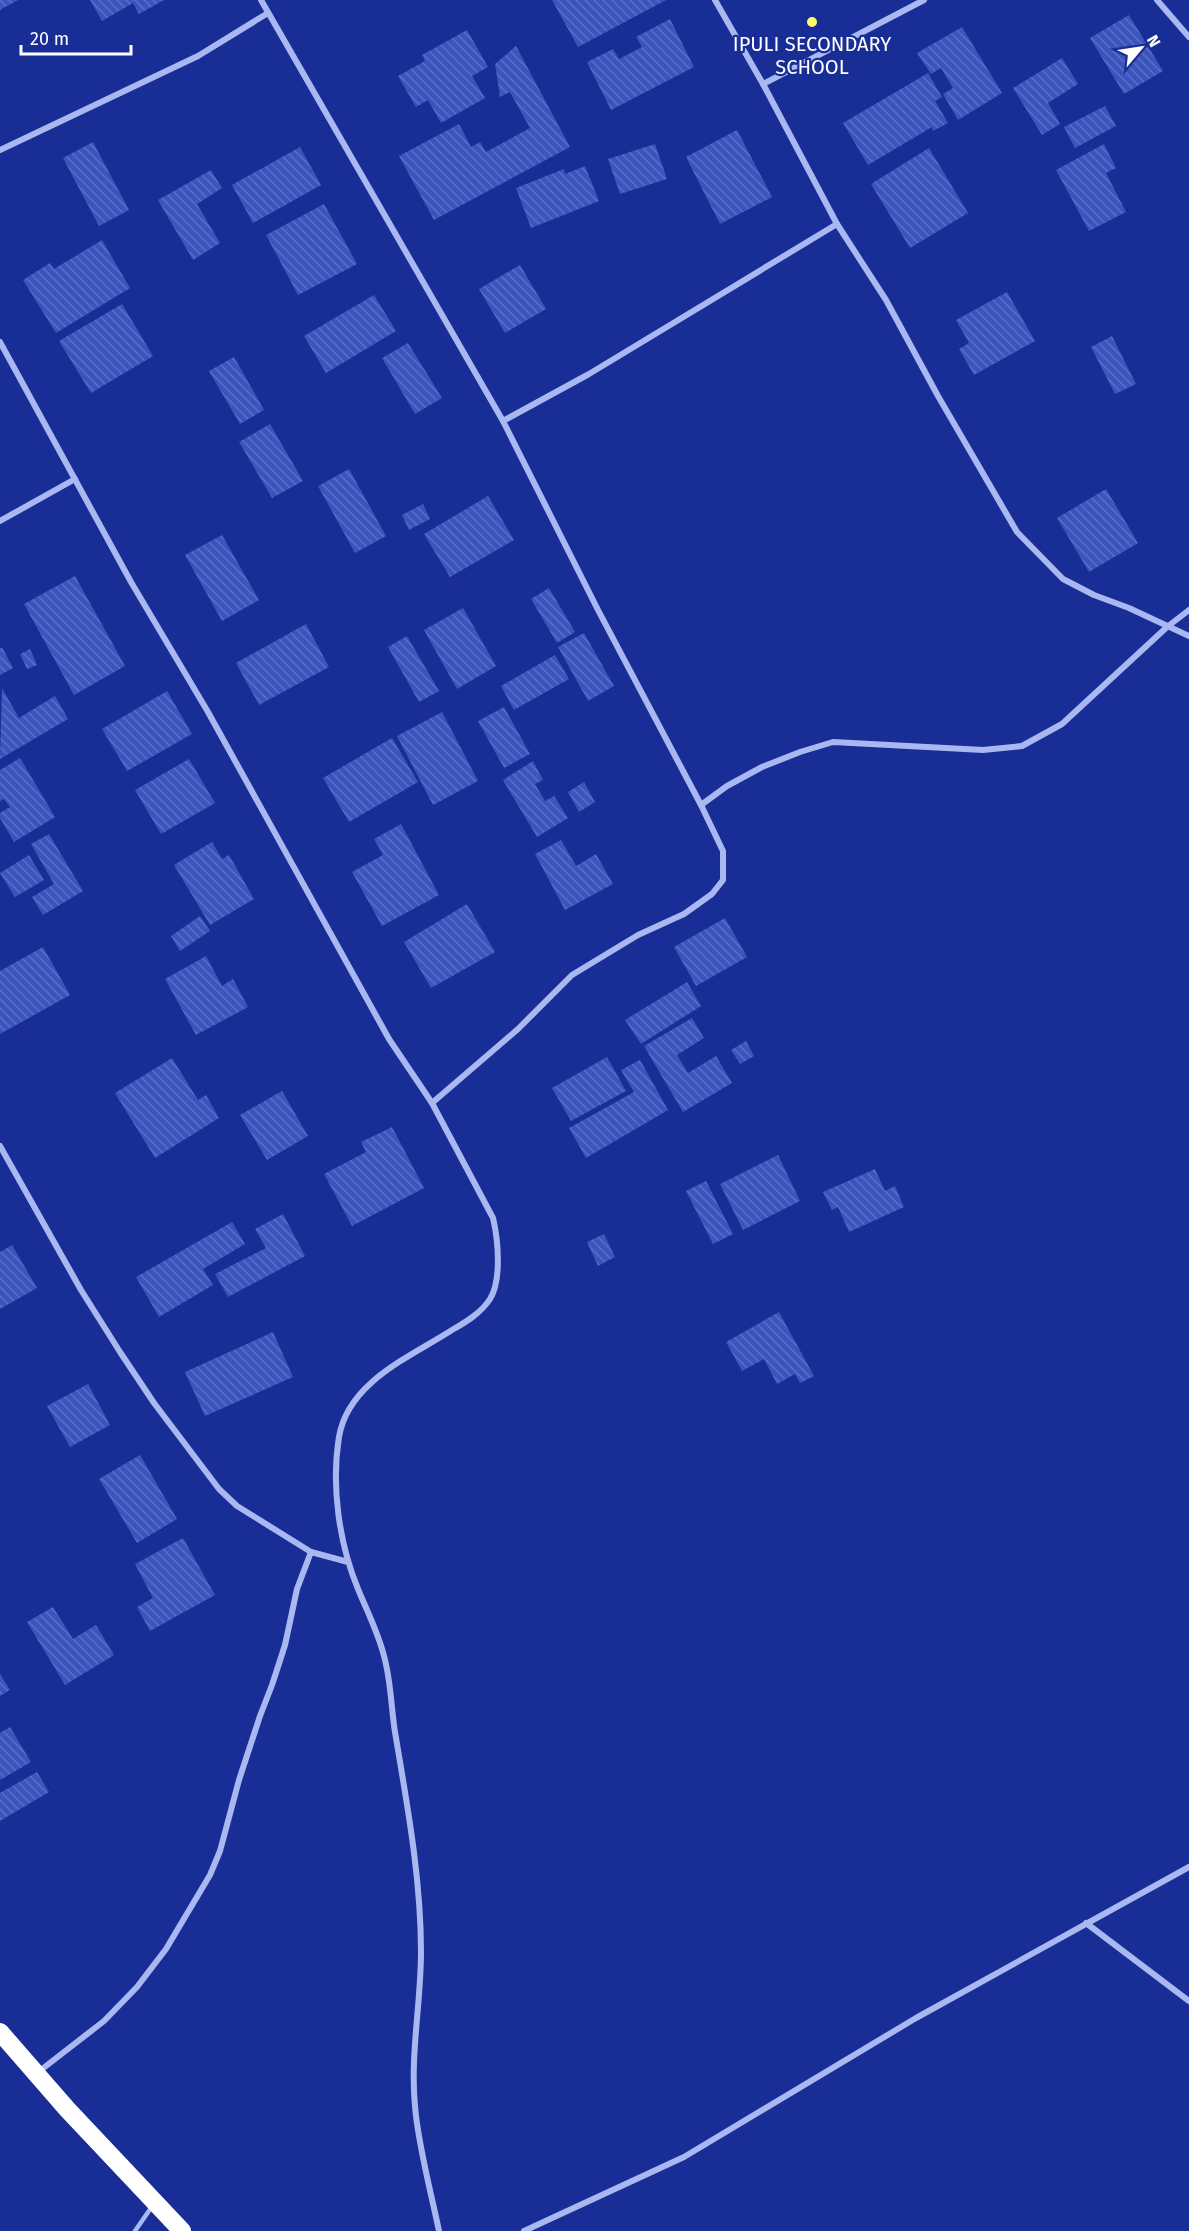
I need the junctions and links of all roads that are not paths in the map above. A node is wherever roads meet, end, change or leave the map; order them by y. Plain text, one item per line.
1 (261, 0) edge
2 (715, 0) edge
3 (924, 0) edge
4 (1157, 0) edge
5 (268, 13) junction
6 (1189, 37) edge
7 (763, 84) junction
8 (0, 150) edge
9 (837, 224) junction
10 (0, 342) edge
11 (503, 421) junction
12 (75, 479) junction
13 (0, 521) edge
14 (1189, 610) edge
15 (1167, 627) junction
16 (1189, 636) edge
17 (701, 805) junction
18 (432, 1103) junction
19 (0, 1146) edge
20 (311, 1552) junction
21 (348, 1562) junction
22 (1189, 1867) edge
23 (1086, 1923) junction
24 (1189, 2001) edge
25 (0, 2032) edge
26 (36, 2074) junction
27 (155, 2203) junction
28 (135, 2231) edge
29 (182, 2231) edge
30 (439, 2231) edge
31 (524, 2231) edge

1 - 5 street
2 - 7 street
3 - 7 street
4 - 6 street
5 - 8 street
5 - 11 street
7 - 9 street
9 - 11 street
9 - 15 street
10 - 12 street
11 - 17 street
12 - 13 street
12 - 18 street
14 - 15 street
15 - 16 street
15 - 17 street
17 - 18 street
18 - 21 street
19 - 20 street
20 - 21 street
20 - 26 street
21 - 30 street
22 - 23 street
23 - 24 street
23 - 31 street
25 - 26 highway
26 - 27 highway
27 - 28 lane
27 - 29 highway

